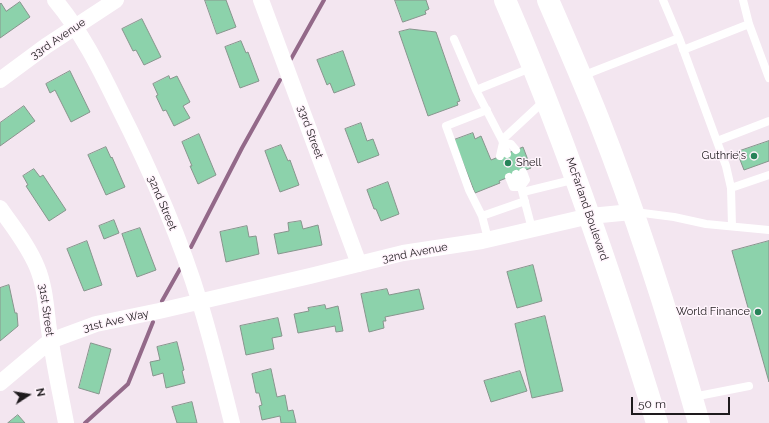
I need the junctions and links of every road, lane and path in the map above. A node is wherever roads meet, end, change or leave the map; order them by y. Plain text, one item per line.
1 (55, 0) edge
2 (116, 0) edge
3 (261, 0) edge
4 (505, 0) edge
5 (548, 0) edge
6 (663, 0) edge
7 (743, 0) edge
8 (749, 24) junction
9 (76, 26) junction
10 (679, 38) junction
11 (454, 39) dead end
12 (683, 50) junction
13 (533, 67) junction
14 (581, 76) junction
15 (769, 78) edge
16 (0, 80) edge
17 (476, 90) junction
18 (546, 99) junction
19 (486, 110) junction
20 (769, 121) edge
21 (503, 141) junction
22 (717, 141) junction
23 (516, 150) dead end
24 (504, 155) dead end
25 (516, 174) dead end
26 (769, 175) edge
27 (577, 178) junction
28 (731, 188) junction
29 (522, 190) junction
30 (525, 201) junction
31 (0, 208) edge
32 (632, 212) junction
33 (482, 216) junction
34 (590, 216) junction
35 (732, 226) junction
36 (532, 230) junction
37 (769, 230) edge
38 (488, 239) junction
39 (359, 264) junction
40 (200, 302) junction
41 (50, 341) junction
42 (0, 383) edge
43 (749, 386) dead end
44 (692, 398) junction
45 (66, 423) edge
46 (232, 423) edge
47 (656, 423) edge
48 (699, 423) edge

1 - 9 street, 32nd Street
2 - 9 street, 33rd Avenue
3 - 39 street, 33rd Street
4 - 13 highway, McFarland Boulevard
5 - 14 highway
6 - 10 lane
7 - 8 lane
8 - 12 lane
8 - 15 lane
9 - 16 street, 33rd Avenue
9 - 40 street, 32nd Street
10 - 12 lane
10 - 14 lane
11 - 17 lane
12 - 22 lane
13 - 17 lane
13 - 18 highway, McFarland Boulevard
14 - 32 highway
17 - 19 lane
18 - 21 lane
18 - 27 highway, McFarland Boulevard
19 - 21 lane
19 - 33 lane
20 - 22 lane
21 - 23 lane
21 - 24 lane
22 - 28 lane
25 - 29 lane
26 - 28 lane
27 - 29 lane
27 - 34 highway, McFarland Boulevard
28 - 35 lane
29 - 30 lane
30 - 33 lane
30 - 36 lane
31 - 41 street, 31st Street
32 - 34 street, 32nd Avenue
32 - 35 lane
32 - 44 highway
33 - 38 lane
34 - 36 street, 32nd Avenue
34 - 47 highway, McFarland Boulevard
35 - 37 lane
36 - 38 street, 32nd Avenue
38 - 39 street, 32nd Avenue
39 - 40 street, 32nd Avenue
40 - 41 street, 31st Ave Way
40 - 46 street, 32nd Street
41 - 42 street, 31st Ave Way
41 - 45 street, 31st Street
43 - 44 lane
44 - 48 highway

